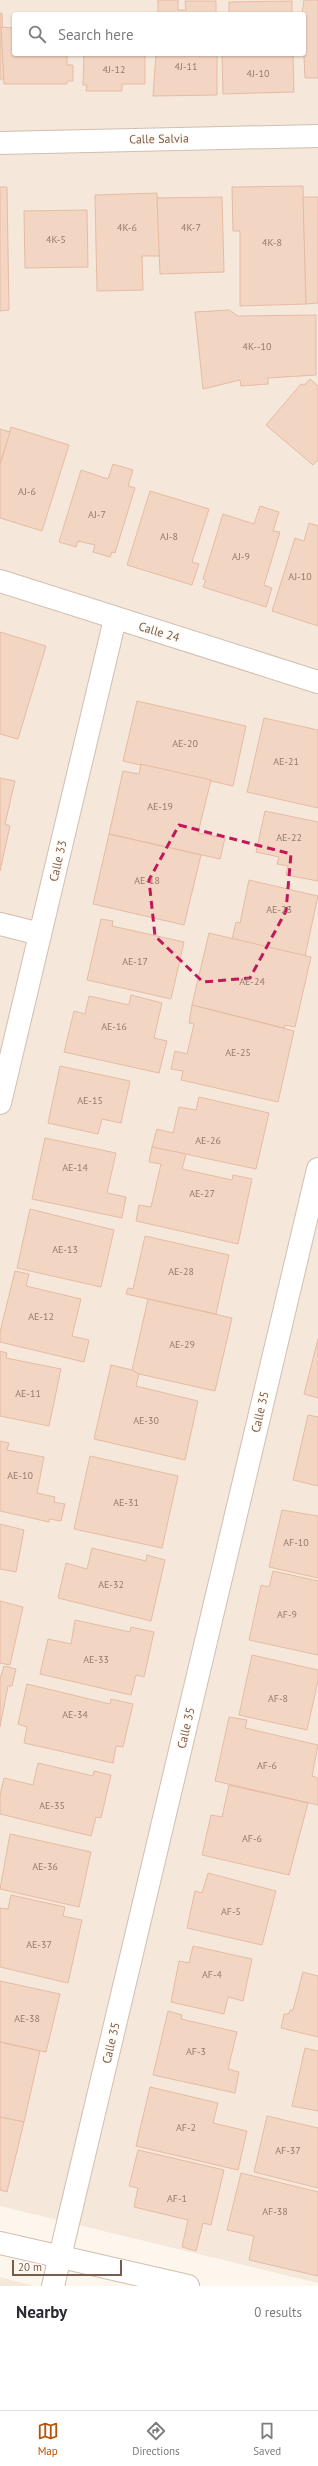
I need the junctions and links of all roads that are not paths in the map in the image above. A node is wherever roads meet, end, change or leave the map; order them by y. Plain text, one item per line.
1 (318, 136) edge
2 (0, 143) edge
3 (0, 581) edge
4 (116, 619) junction
5 (318, 682) edge
6 (0, 924) edge
7 (40, 934) junction
8 (0, 1103) edge
9 (318, 1169) edge
10 (0, 2243) edge
11 (60, 2257) junction
12 (53, 2286) edge
13 (188, 2286) edge

1 - 2 street, Calle Salvia
3 - 4 street, Calle 24
4 - 5 street, Calle 24
4 - 7 street, Calle 33
6 - 7 street
7 - 8 street, Calle 33
9 - 11 street, Calle 35
10 - 11 street
11 - 12 street, Calle 35
11 - 13 street

